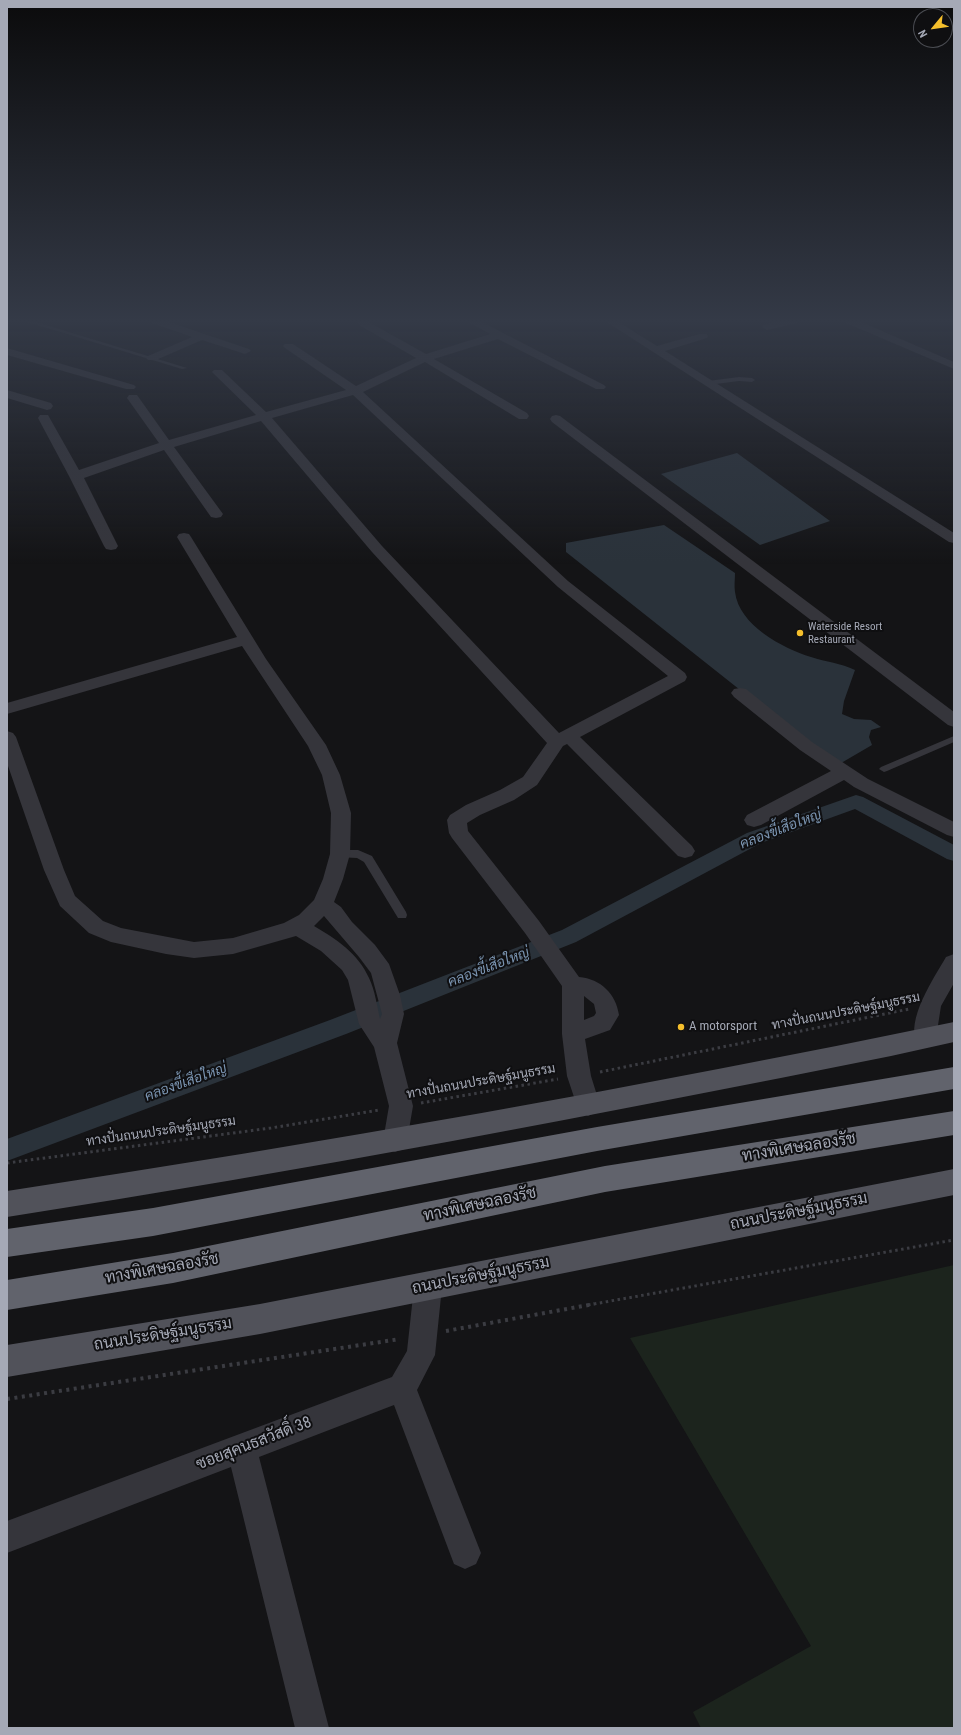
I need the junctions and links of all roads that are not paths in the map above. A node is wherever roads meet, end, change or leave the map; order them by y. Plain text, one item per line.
1 (24, 402) edge
2 (137, 402) edge
3 (249, 402) edge
4 (315, 402) edge
5 (367, 402) edge
6 (500, 402) edge
7 (738, 402) edge
8 (264, 416) junction
9 (523, 416) dead end
10 (556, 419) dead end
11 (166, 446) junction
12 (76, 476) junction
13 (216, 514) dead end
14 (184, 537) dead end
15 (954, 539) edge
16 (111, 546) dead end
17 (247, 639) junction
18 (740, 693) dead end
19 (7, 709) edge
20 (954, 721) edge
21 (7, 737) edge
22 (563, 739) junction
23 (954, 739) edge
24 (884, 769) dead end
25 (844, 772) junction
26 (754, 820) dead end
27 (954, 830) edge
28 (685, 851) dead end
29 (340, 854) junction
30 (323, 904) junction
31 (402, 916) dead end
32 (297, 926) junction
33 (954, 963) edge
34 (573, 986) junction
35 (954, 1032) edge
36 (573, 1034) junction
37 (925, 1038) junction
38 (385, 1043) junction
39 (954, 1078) edge
40 (588, 1105) junction
41 (954, 1123) edge
42 (395, 1141) junction
43 (954, 1182) edge
44 (7, 1204) edge
45 (7, 1243) edge
46 (428, 1287) junction
47 (7, 1295) edge
48 (7, 1361) edge
49 (402, 1388) junction
50 (242, 1448) junction
51 (7, 1537) edge
52 (464, 1553) dead end
53 (312, 1728) edge

1 - 12 street
2 - 11 street
3 - 8 street
4 - 8 street
5 - 22 street
6 - 9 street
7 - 15 street
8 - 11 street
8 - 22 street
10 - 20 street
11 - 12 street
11 - 13 street
12 - 16 street
14 - 17 street
17 - 19 street
17 - 29 street
18 - 25 street
21 - 32 street
22 - 28 street
22 - 34 street
23 - 24 lane
25 - 26 street
25 - 27 street
29 - 30 street
29 - 31 lane
30 - 32 street
30 - 38 street
32 - 38 street
33 - 37 street
34 - 36 street
34 - 36 street
35 - 37 main road
36 - 40 street
37 - 40 main road
38 - 42 street
39 - 45 highway
40 - 42 main road
41 - 47 highway, ทางพิเศษฉลองรัช
42 - 44 main road
43 - 46 main road, ถนนประดิษฐ์มนูธรรม
46 - 48 main road, ถนนประดิษฐ์มนูธรรม
46 - 49 street
49 - 50 street, ซอยสุคนธสวัสดิ์ 38
49 - 52 street
50 - 51 street, ซอยสุคนธสวัสดิ์ 38
50 - 53 street

